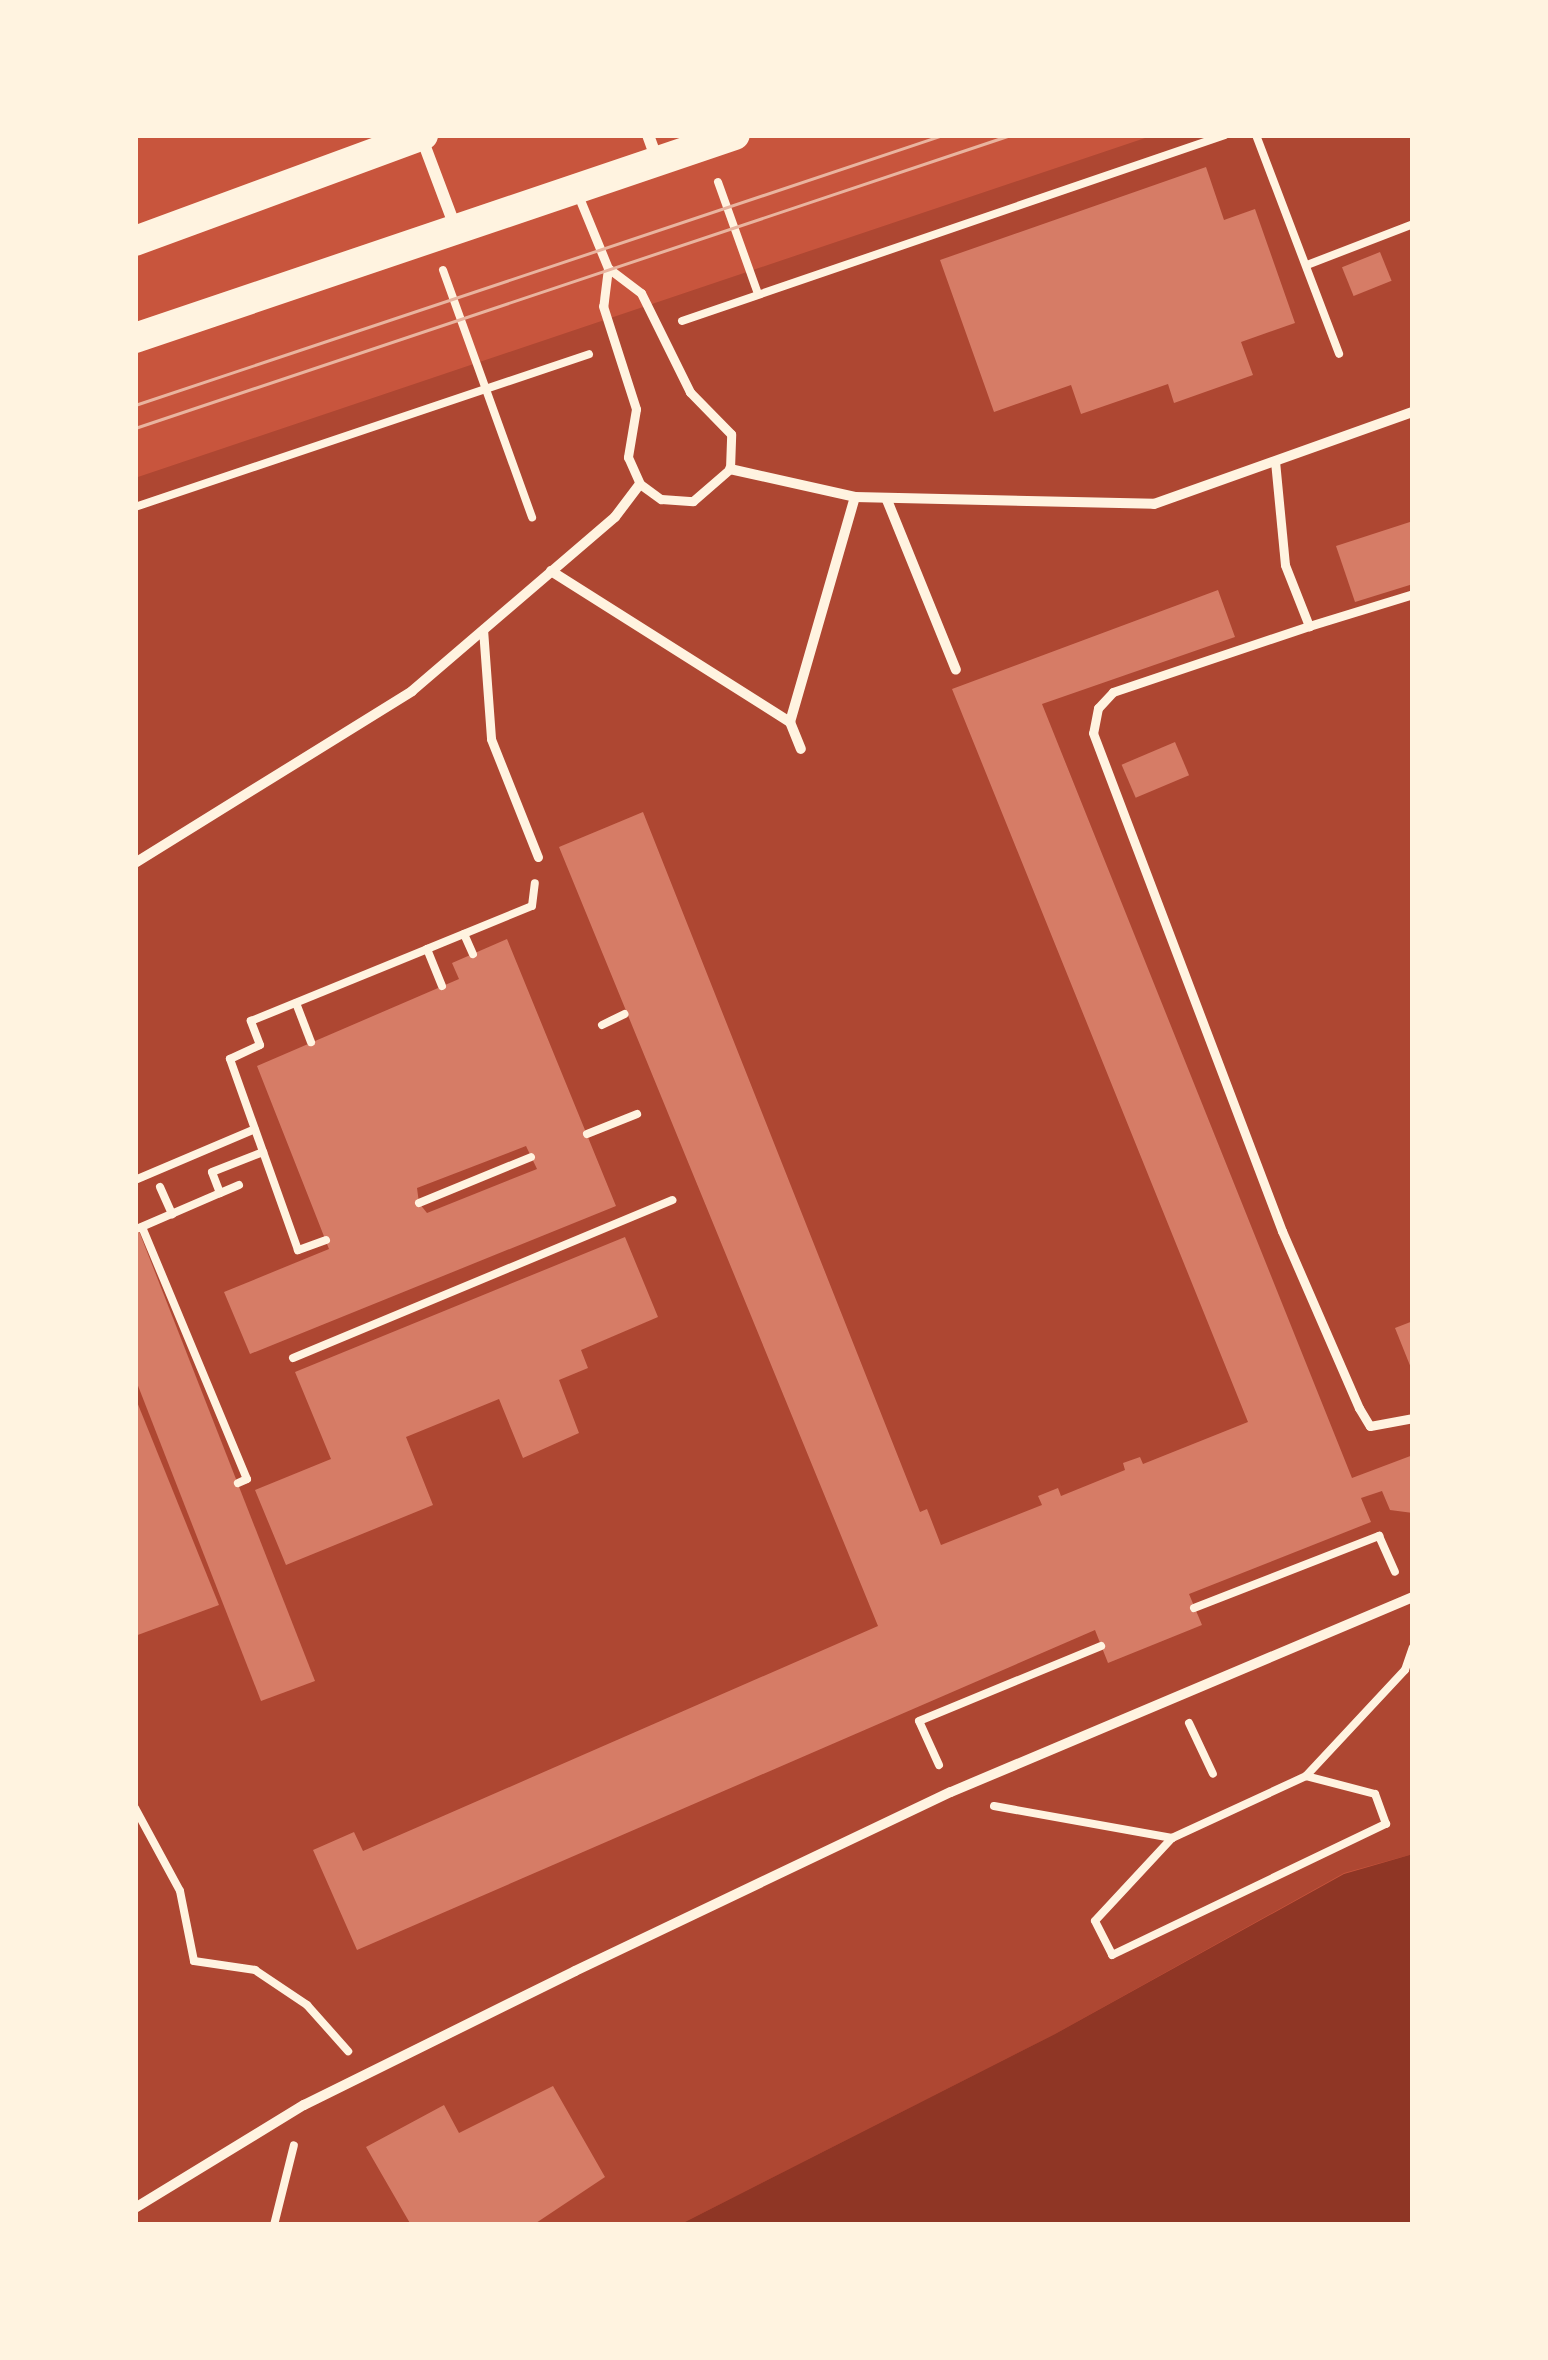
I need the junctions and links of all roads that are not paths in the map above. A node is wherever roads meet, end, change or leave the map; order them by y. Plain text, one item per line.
1 (422, 135) edge
2 (735, 135) edge
3 (652, 148) edge
4 (575, 189) junction
5 (456, 229) junction
6 (135, 241) edge
7 (608, 268) junction
8 (135, 338) edge
9 (1413, 412) edge
10 (1275, 461) junction
11 (730, 469) junction
12 (640, 484) junction
13 (855, 497) junction
14 (887, 500) junction
15 (555, 568) junction
16 (1413, 594) edge
17 (1309, 626) junction
18 (483, 629) junction
19 (956, 670) dead end
20 (790, 722) junction
21 (801, 749) dead end
22 (538, 857) road end
23 (135, 863) edge
24 (1413, 1418) edge
25 (1409, 1598) edge
26 (135, 2208) edge

1 - 5 street
1 - 6 main road
2 - 3 main road
3 - 4 main road
4 - 5 main road
4 - 7 lane
5 - 8 main road
7 - 11 lane
7 - 12 lane
9 - 10 street
10 - 14 street
10 - 17 lane
11 - 12 lane
11 - 13 street
12 - 15 street
13 - 14 street
13 - 20 street
14 - 19 street
15 - 18 street
15 - 20 street
16 - 17 lane
17 - 24 lane
18 - 22 lane
18 - 23 street
20 - 21 street
25 - 26 street

